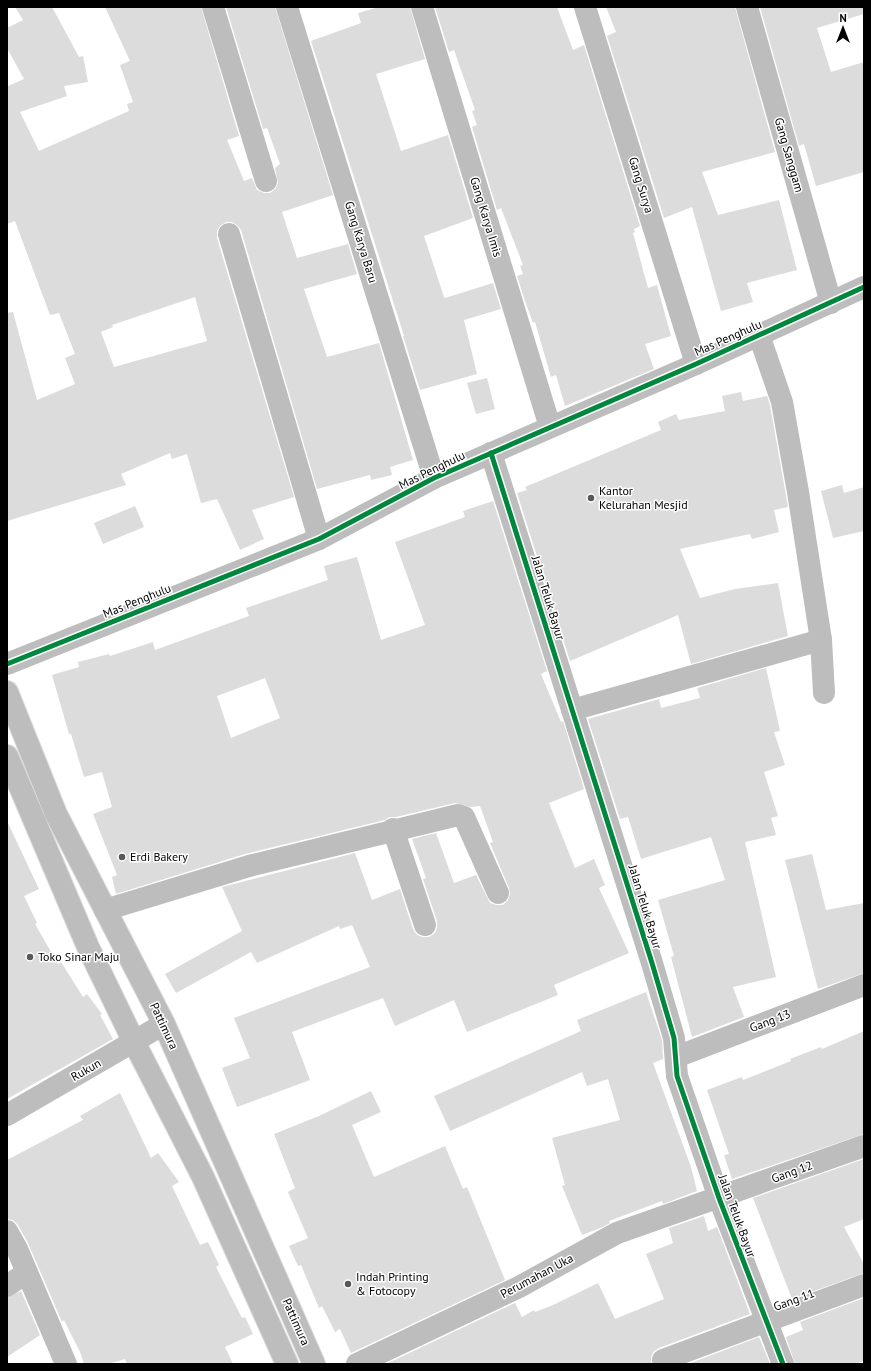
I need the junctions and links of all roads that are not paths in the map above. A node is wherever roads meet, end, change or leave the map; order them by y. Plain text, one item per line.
1 (213, 7) edge
2 (287, 7) edge
3 (422, 7) edge
4 (585, 7) edge
5 (747, 7) edge
6 (266, 182) dead end
7 (229, 234) dead end
8 (864, 287) edge
9 (831, 303) junction
10 (759, 335) junction
11 (696, 364) junction
12 (550, 427) junction
13 (492, 452) junction
14 (434, 478) junction
15 (319, 539) junction
16 (821, 640) junction
17 (7, 664) edge
18 (7, 692) edge
19 (824, 693) dead end
20 (572, 710) junction
21 (7, 756) edge
22 (13, 787) edge
23 (393, 829) junction
24 (498, 893) dead end
25 (105, 910) junction
26 (425, 925) dead end
27 (864, 985) edge
28 (164, 1024) junction
29 (134, 1042) junction
30 (676, 1057) junction
31 (7, 1115) edge
32 (864, 1146) edge
33 (719, 1198) junction
34 (7, 1231) edge
35 (26, 1273) junction
36 (864, 1285) edge
37 (7, 1286) edge
38 (766, 1321) junction
39 (663, 1360) dead end
40 (66, 1364) edge
41 (287, 1364) edge
42 (314, 1364) edge
43 (357, 1364) edge
44 (783, 1364) edge

1 - 6 street
2 - 14 street, Gang Karya Baru
3 - 12 street, Gang Karya Imis
4 - 11 street, Gang Surya
5 - 9 street, Gang Sanggam
7 - 15 street
8 - 9 street, Mas Penghulu
9 - 10 street, Mas Penghulu
10 - 11 street, Mas Penghulu
10 - 16 street
11 - 12 street, Mas Penghulu
12 - 13 street, Mas Penghulu
13 - 14 street, Mas Penghulu
13 - 20 street, Jalan Teluk Bayur
14 - 15 street, Mas Penghulu
15 - 17 street, Mas Penghulu
16 - 19 street
16 - 20 street
18 - 25 street, Pattimura
20 - 30 street, Jalan Teluk Bayur
21 - 22 street, Pattimura
22 - 29 street, Pattimura
23 - 24 street
23 - 25 street
23 - 26 street
25 - 28 street, Pattimura
27 - 30 street, Gang 13
28 - 29 street, Rukun
28 - 42 street, Pattimura
29 - 31 street, Rukun
29 - 41 street, Pattimura
30 - 33 street, Jalan Teluk Bayur
32 - 33 street, Gang 12
33 - 38 street, Jalan Teluk Bayur
33 - 43 street, Perumahan Uka
34 - 35 street
35 - 37 street
35 - 40 street
36 - 38 street, Gang 11
38 - 39 street, Gang 11
38 - 44 street, Jalan Teluk Bayur

